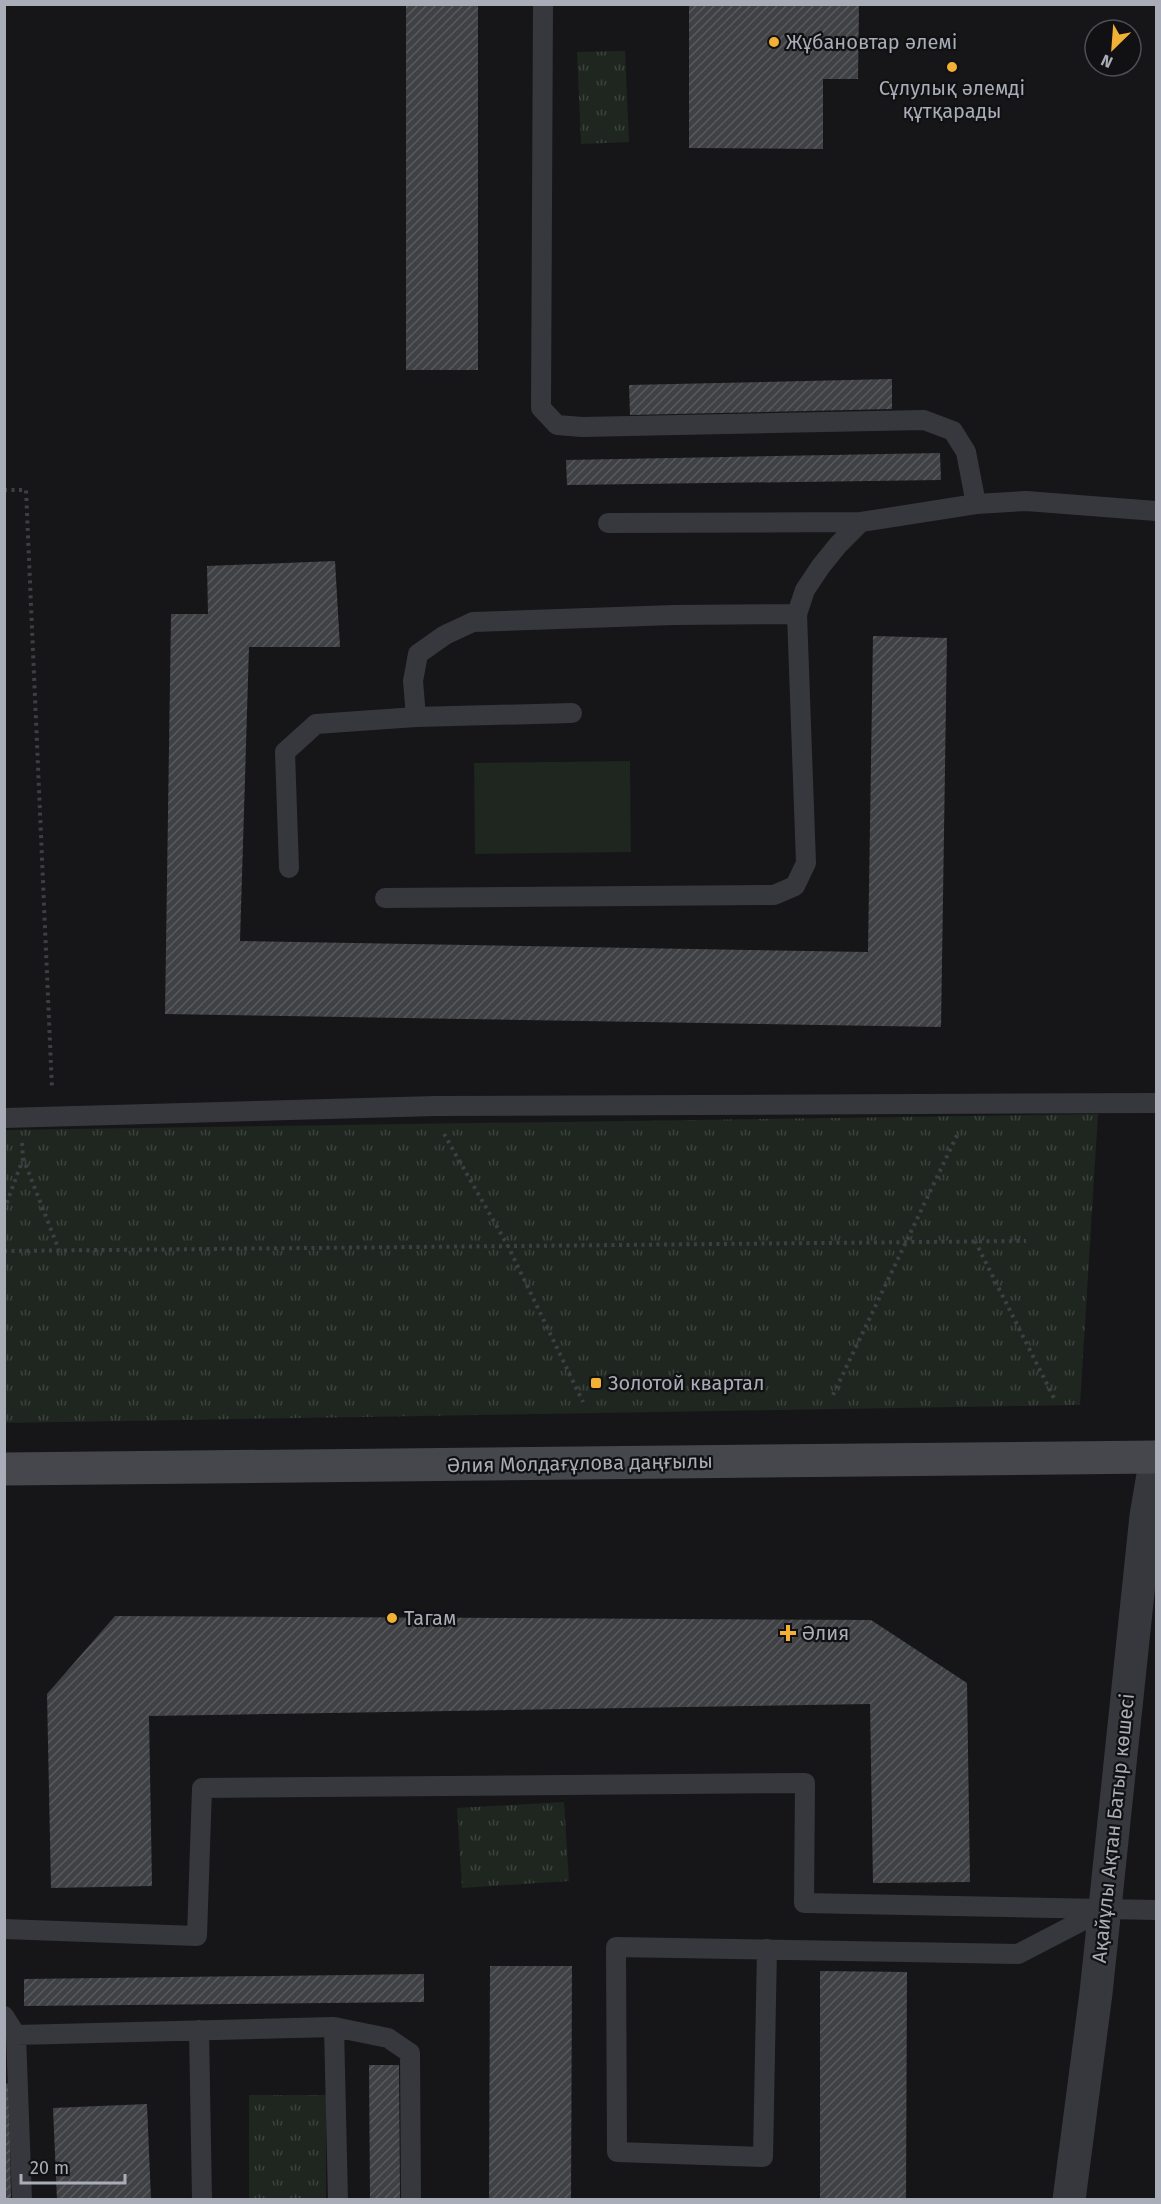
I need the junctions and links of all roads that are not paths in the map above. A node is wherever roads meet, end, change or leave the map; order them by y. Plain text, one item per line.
1 (543, 4) edge
2 (976, 504) junction
3 (1156, 511) edge
4 (861, 522) junction
5 (608, 523) dead end
6 (797, 614) junction
7 (572, 713) dead end
8 (416, 717) junction
9 (289, 868) dead end
10 (385, 898) dead end
11 (1156, 1103) edge
12 (13, 1118) edge
13 (1156, 1457) edge
14 (4, 1469) edge
15 (1104, 1910) junction
16 (1156, 1910) edge
17 (4, 1929) edge
18 (767, 1949) junction
19 (4, 2016) edge
20 (334, 2027) junction
21 (200, 2030) junction
22 (16, 2035) junction
23 (22, 2199) edge
24 (202, 2199) edge
25 (338, 2199) edge
26 (411, 2199) edge
27 (1069, 2199) edge

1 - 2 lane
2 - 3 lane
2 - 4 lane
4 - 5 lane
4 - 6 lane
6 - 8 lane
6 - 10 lane
7 - 8 lane
8 - 9 lane
11 - 12 lane
13 - 14 main road, Әлия Молдағұлова даңғылы
13 - 15 street, Ақайұлы Ақтан Батыр көшесі
15 - 16 lane
15 - 17 lane
15 - 18 lane
15 - 27 street, Ақайұлы Ақтан Батыр көшесі
18 - 18 lane
19 - 22 lane
20 - 21 lane
20 - 25 lane
20 - 26 lane
21 - 22 lane
21 - 24 lane
22 - 23 lane

